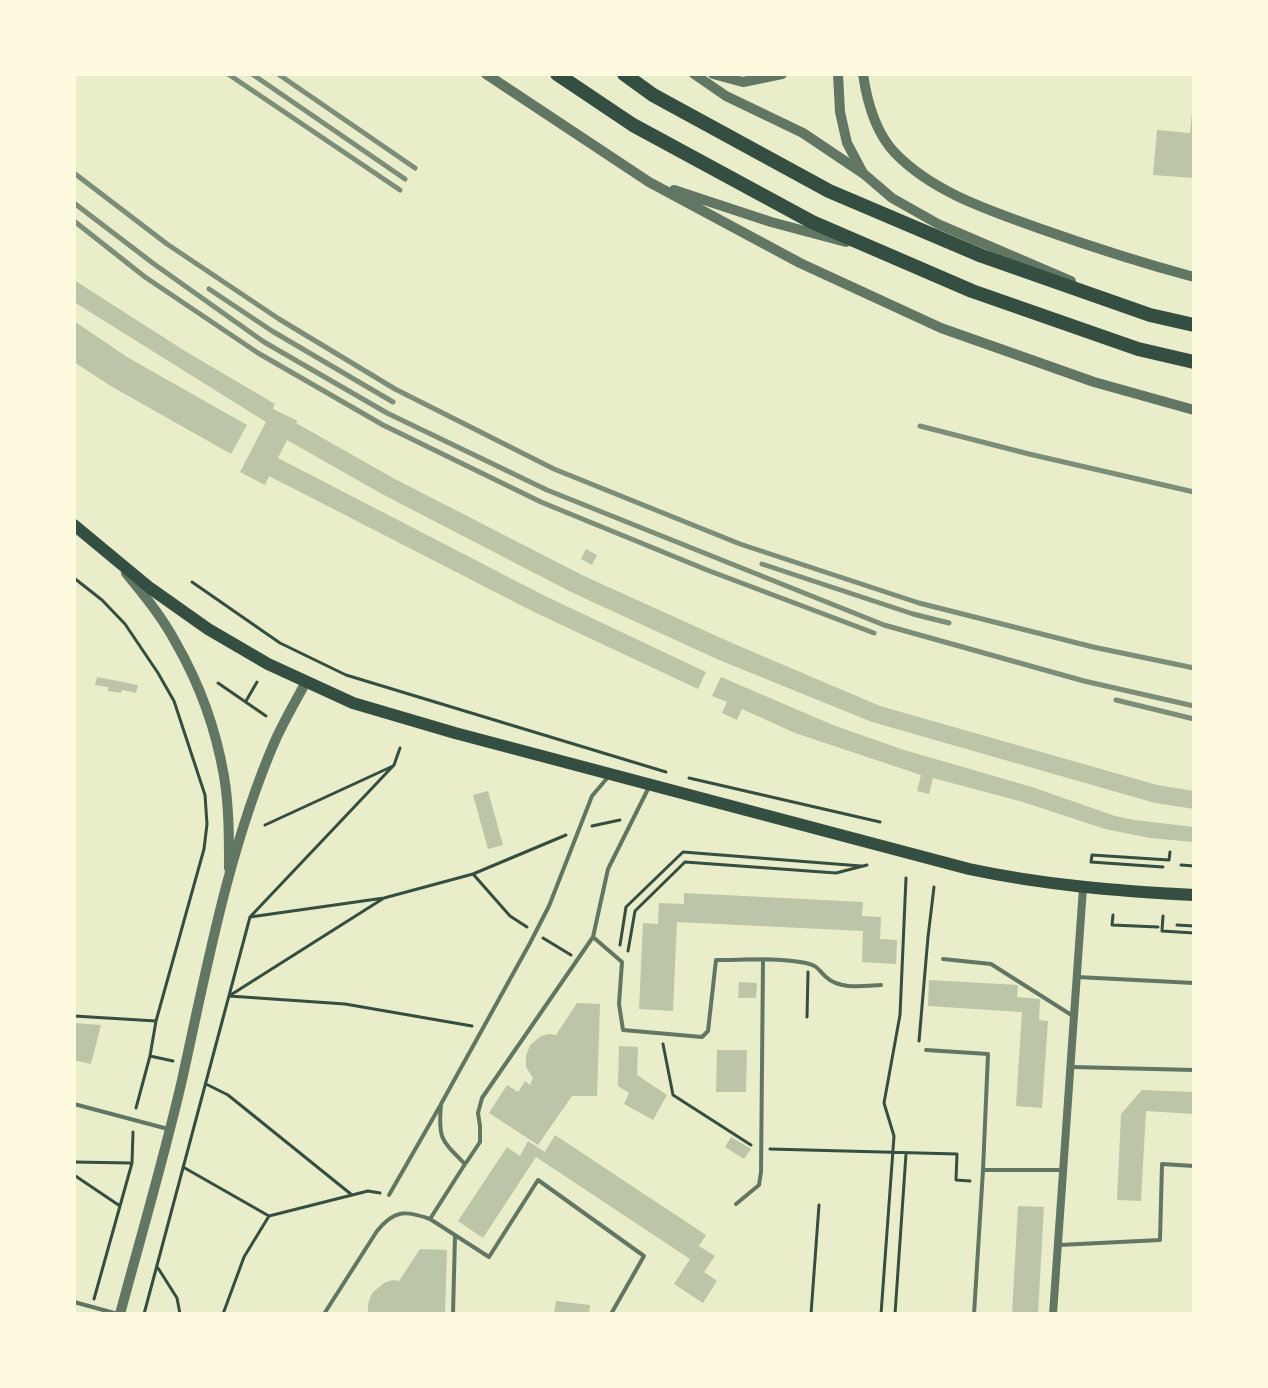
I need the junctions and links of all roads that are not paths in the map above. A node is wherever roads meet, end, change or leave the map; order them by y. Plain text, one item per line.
1 (486, 74) edge
2 (557, 74) edge
3 (624, 74) edge
4 (694, 74) edge
5 (713, 74) edge
6 (782, 74) edge
7 (838, 74) edge
8 (863, 74) edge
9 (864, 174) junction
10 (649, 182) junction
11 (878, 251) junction
12 (1194, 277) edge
13 (1150, 315) junction
14 (1194, 325) edge
15 (1194, 362) edge
16 (1194, 410) edge
17 (74, 525) edge
18 (120, 565) junction
19 (306, 682) junction
20 (610, 774) junction
21 (650, 785) junction
22 (229, 878) junction
23 (1083, 888) junction
24 (1194, 895) edge
25 (593, 937) junction
26 (943, 959) dead end
27 (763, 960) junction
28 (1077, 977) junction
29 (1194, 983) edge
30 (881, 985) dead end
31 (1074, 1016) junction
32 (926, 1050) road end
33 (1070, 1067) junction
34 (1194, 1070) edge
35 (74, 1104) edge
36 (441, 1104) junction
37 (170, 1129) junction
38 (465, 1164) junction
39 (1194, 1166) edge
40 (983, 1170) junction
41 (1064, 1170) junction
42 (389, 1195) road end
43 (736, 1204) dead end
44 (430, 1219) junction
45 (455, 1235) junction
46 (1057, 1245) junction
47 (74, 1302) edge
48 (120, 1314) edge
49 (324, 1314) edge
50 (453, 1314) edge
51 (611, 1314) edge
52 (974, 1314) edge
53 (1053, 1314) edge

1 - 10 street
2 - 11 main road
3 - 13 main road
4 - 9 street
5 - 6 street
7 - 9 street
8 - 12 street
9 - 13 street
10 - 11 street
10 - 16 street
11 - 15 main road
13 - 14 main road
17 - 18 main road
18 - 19 main road
18 - 22 street
19 - 20 main road
19 - 22 street
20 - 21 main road
20 - 36 lane
21 - 23 main road
21 - 25 lane
22 - 37 street
23 - 24 main road
23 - 28 street
25 - 27 lane
25 - 38 lane
26 - 31 lane
27 - 30 lane
27 - 43 lane
28 - 29 lane
28 - 31 street
31 - 33 street
32 - 40 lane
33 - 34 lane
33 - 41 street
35 - 37 lane
36 - 38 lane
36 - 42 lane
37 - 48 street
38 - 44 lane
39 - 46 lane
40 - 41 lane
40 - 52 lane
41 - 46 street
44 - 45 lane
44 - 49 lane
45 - 50 lane
45 - 51 lane
46 - 53 street
47 - 48 lane

